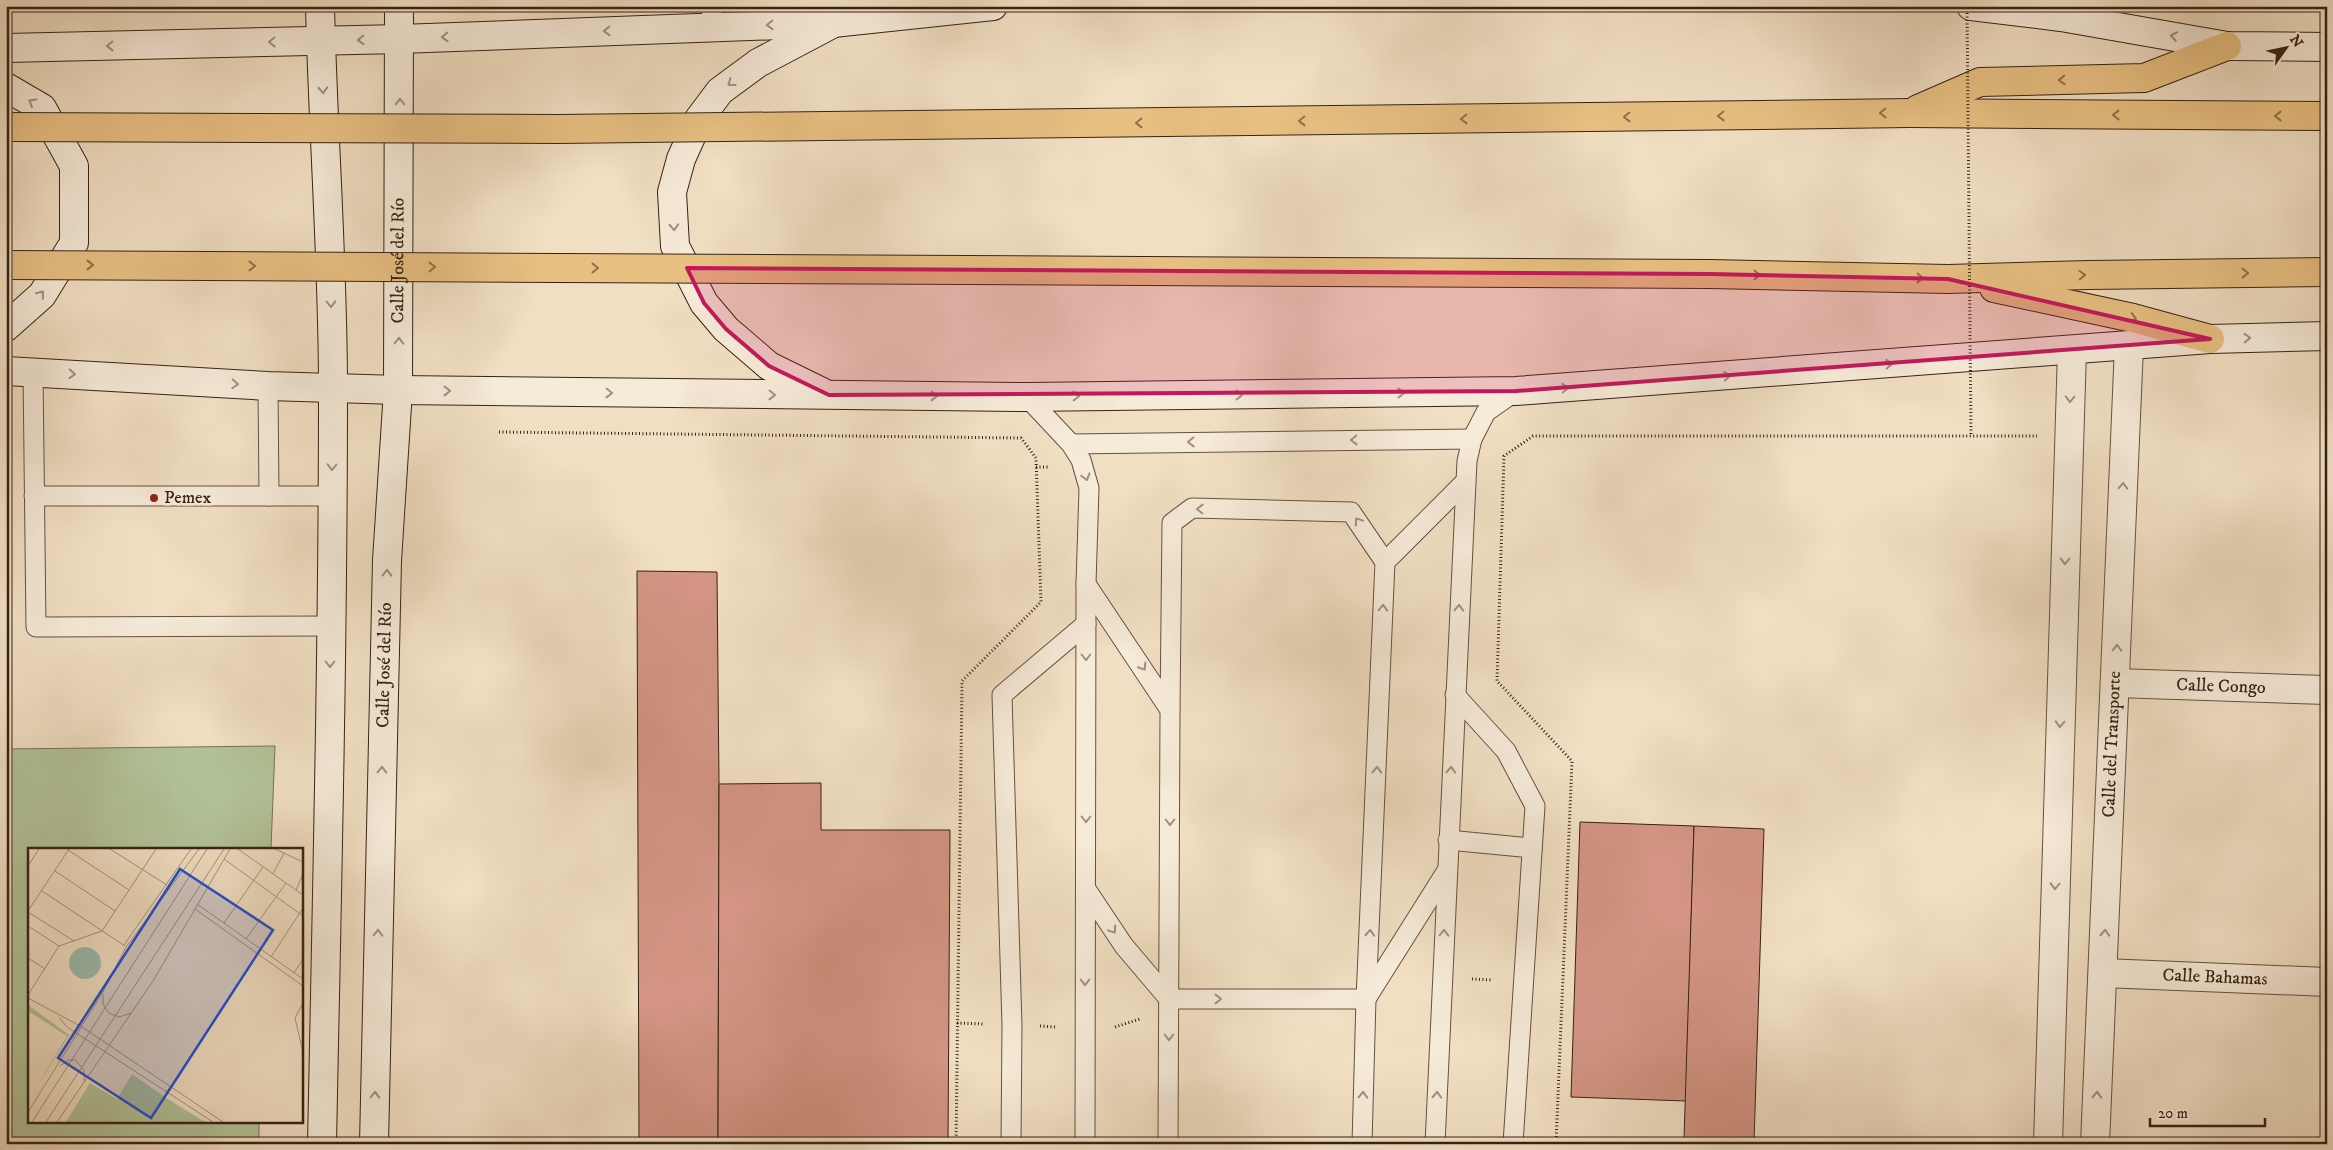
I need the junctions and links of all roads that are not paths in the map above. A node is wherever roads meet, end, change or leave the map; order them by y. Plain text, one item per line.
1 (320, 6) edge
2 (399, 6) edge
3 (993, 6) edge
4 (1971, 6) edge
5 (713, 17) edge
6 (833, 23) junction
7 (400, 39) junction
8 (321, 41) junction
9 (2227, 46) junction
10 (2327, 47) edge
11 (6, 48) edge
12 (6, 87) edge
13 (1910, 113) junction
14 (2327, 116) edge
15 (6, 127) edge
16 (6, 265) edge
17 (2327, 272) edge
18 (1948, 279) junction
19 (6, 327) edge
20 (2327, 336) edge
21 (2210, 339) junction
22 (2129, 346) junction
23 (2072, 350) junction
24 (20, 371) edge
25 (268, 386) junction
26 (333, 388) junction
27 (398, 390) junction
28 (1516, 391) junction
29 (829, 395) junction
30 (1027, 397) junction
31 (1472, 439) junction
32 (1071, 444) junction
33 (1465, 482) junction
34 (34, 496) junction
35 (269, 496) junction
36 (332, 496) junction
37 (1384, 562) junction
38 (1086, 584) junction
39 (1086, 624) junction
40 (330, 626) junction
41 (2116, 683) junction
42 (2327, 690) edge
43 (1455, 695) junction
44 (1170, 710) junction
45 (1448, 840) junction
46 (1532, 848) junction
47 (1446, 871) junction
48 (1086, 889) junction
49 (2103, 972) junction
50 (2327, 982) edge
51 (1169, 999) junction
52 (1366, 999) junction
53 (322, 1144) edge
54 (374, 1144) edge
55 (1011, 1144) edge
56 (1085, 1144) edge
57 (1168, 1144) edge
58 (1362, 1144) edge
59 (1434, 1144) edge
60 (1513, 1144) edge
61 (2048, 1144) edge
62 (2095, 1144) edge

1 - 8 main road
2 - 7 main road, Calle José del Río
3 - 6 main road
9 -> 4 main road
6 -> 5 main road
5 -> 7 main road
6 -> 29 main road
7 -> 8 main road
27 -> 7 main road, Calle José del Río
8 -> 11 main road
8 -> 26 main road
9 - 10 main road
9 -> 13 highway
19 -> 12 main road
14 -> 13 highway
13 -> 15 highway, bridge
16 -> 18 highway, bridge
18 -> 17 highway
18 -> 21 highway
21 -> 20 main road
21 - 22 main road
22 - 23 main road
41 -> 22 main road, Calle del Transporte
28 -> 23 main road
23 -> 61 main road
24 -> 25 main road
24 - 34 lane
25 - 26 main road
25 - 35 lane
26 - 27 main road
26 -> 36 main road
27 -> 29 main road
54 -> 27 main road, Calle José del Río
30 -> 28 main road
28 - 31 lane
29 -> 30 main road
30 - 32 lane
31 -> 32 lane
31 - 33 lane
32 -> 38 lane
33 - 37 lane
43 -> 33 lane
34 - 35 lane
34 - 40 lane
35 - 36 lane
36 - 40 main road
37 -> 44 lane
52 -> 37 lane
38 - 39 lane
38 -> 44 lane
39 -> 48 lane
39 - 55 lane
40 -> 53 main road
41 - 42 main road, Calle Congo
49 -> 41 main road, Calle del Transporte
45 -> 43 lane
43 - 46 lane
44 -> 51 lane
45 - 46 lane
45 - 47 lane
46 - 60 lane
47 - 52 lane
59 -> 47 lane
48 -> 51 lane
48 -> 56 lane
49 - 50 main road, Calle Bahamas
62 -> 49 main road, Calle del Transporte
51 -> 52 lane
51 -> 57 lane
58 -> 52 lane

